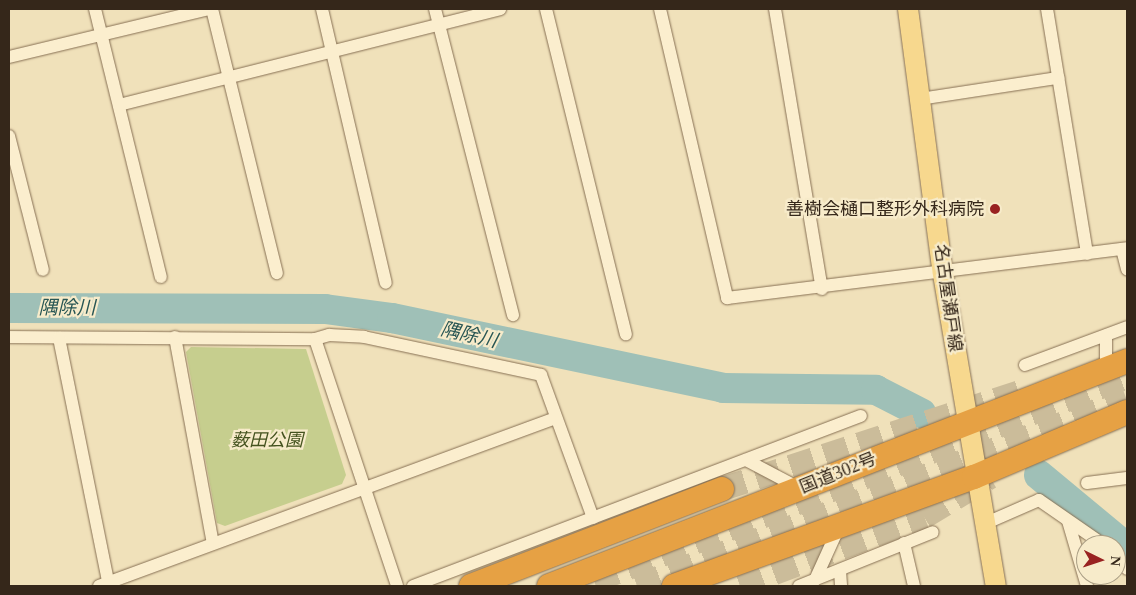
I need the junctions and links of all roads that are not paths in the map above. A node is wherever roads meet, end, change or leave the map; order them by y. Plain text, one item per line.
1 (95, 9) edge
2 (210, 9) edge
3 (322, 9) edge
4 (435, 9) edge
5 (500, 9) edge
6 (546, 9) edge
7 (660, 9) edge
8 (776, 9) edge
9 (908, 9) edge
10 (1047, 9) edge
11 (438, 24) junction
12 (101, 34) junction
13 (332, 49) junction
14 (9, 58) edge
15 (228, 76) junction
16 (1058, 78) junction
17 (920, 99) junction
18 (119, 104) junction
19 (9, 136) edge
20 (1125, 249) edge
21 (1087, 254) junction
22 (1127, 269) edge
23 (43, 270) dead end
24 (277, 273) dead end
25 (943, 274) junction
26 (161, 277) dead end
27 (386, 284) dead end
28 (822, 289) junction
29 (513, 316) dead end
30 (1127, 326) edge
31 (626, 334) dead end
32 (1106, 336) junction
33 (9, 337) edge
34 (175, 337) junction
35 (60, 338) junction
36 (315, 339) junction
37 (1025, 365) dead end
38 (1116, 365) edge
39 (1127, 412) edge
40 (861, 416) dead end
41 (556, 418) junction
42 (966, 421) junction
43 (746, 460) junction
44 (974, 477) junction
45 (1127, 478) edge
46 (1087, 483) dead end
47 (364, 488) junction
48 (722, 489) tunnel mouth
49 (800, 489) junction
50 (593, 518) junction
51 (1068, 520) junction
52 (841, 523) junction
53 (984, 524) junction
54 (932, 532) dead end
55 (1090, 535) edge
56 (904, 543) junction
57 (213, 544) junction
58 (840, 572) junction
59 (815, 580) junction
60 (105, 585) edge
61 (397, 586) edge
62 (413, 586) edge
63 (471, 586) edge
64 (548, 586) edge
65 (674, 586) edge
66 (799, 586) edge
67 (841, 586) edge
68 (914, 586) edge
69 (996, 586) edge
70 (1087, 586) edge

1 - 12 street
2 - 12 street
2 - 15 street
3 - 13 street
4 - 11 street
5 - 11 street
6 - 31 street
7 - 28 street
8 - 28 street
9 - 17 main road, 名古屋瀬戸線
10 - 16 street
11 - 13 street
11 - 29 street
12 - 14 street
12 - 18 street
13 - 15 street
13 - 27 street
15 - 18 street
15 - 24 street
16 - 17 street
16 - 21 street
17 - 25 main road, 名古屋瀬戸線
18 - 26 street
19 - 23 street
20 - 21 street
20 - 22 street
21 - 25 street
25 - 28 street
25 - 42 main road, 名古屋瀬戸線
30 - 32 street
32 - 37 street
32 - 38 street
33 - 35 street
34 - 35 street
34 - 36 street
34 - 57 street
35 - 60 street
36 - 41 street
36 - 47 street
38 - 42 highway, 国道302号
39 - 44 highway
40 - 43 street
41 - 47 street
41 - 50 street
42 - 44 main road, 名古屋瀬戸線
42 - 49 highway, 国道302号
43 - 49 street
43 - 50 street
44 - 52 highway
44 - 53 main road, 名古屋瀬戸線
45 - 46 street
47 - 57 street
47 - 61 street
48 - 63 highway
49 - 64 highway, 国道302号
50 - 62 street
51 - 53 street
51 - 55 street
51 - 70 street
52 - 59 street
52 - 65 highway
53 - 69 main road, 名古屋瀬戸線
54 - 56 street
56 - 58 street
56 - 68 street
57 - 60 street
58 - 59 street
58 - 67 street
59 - 66 street

